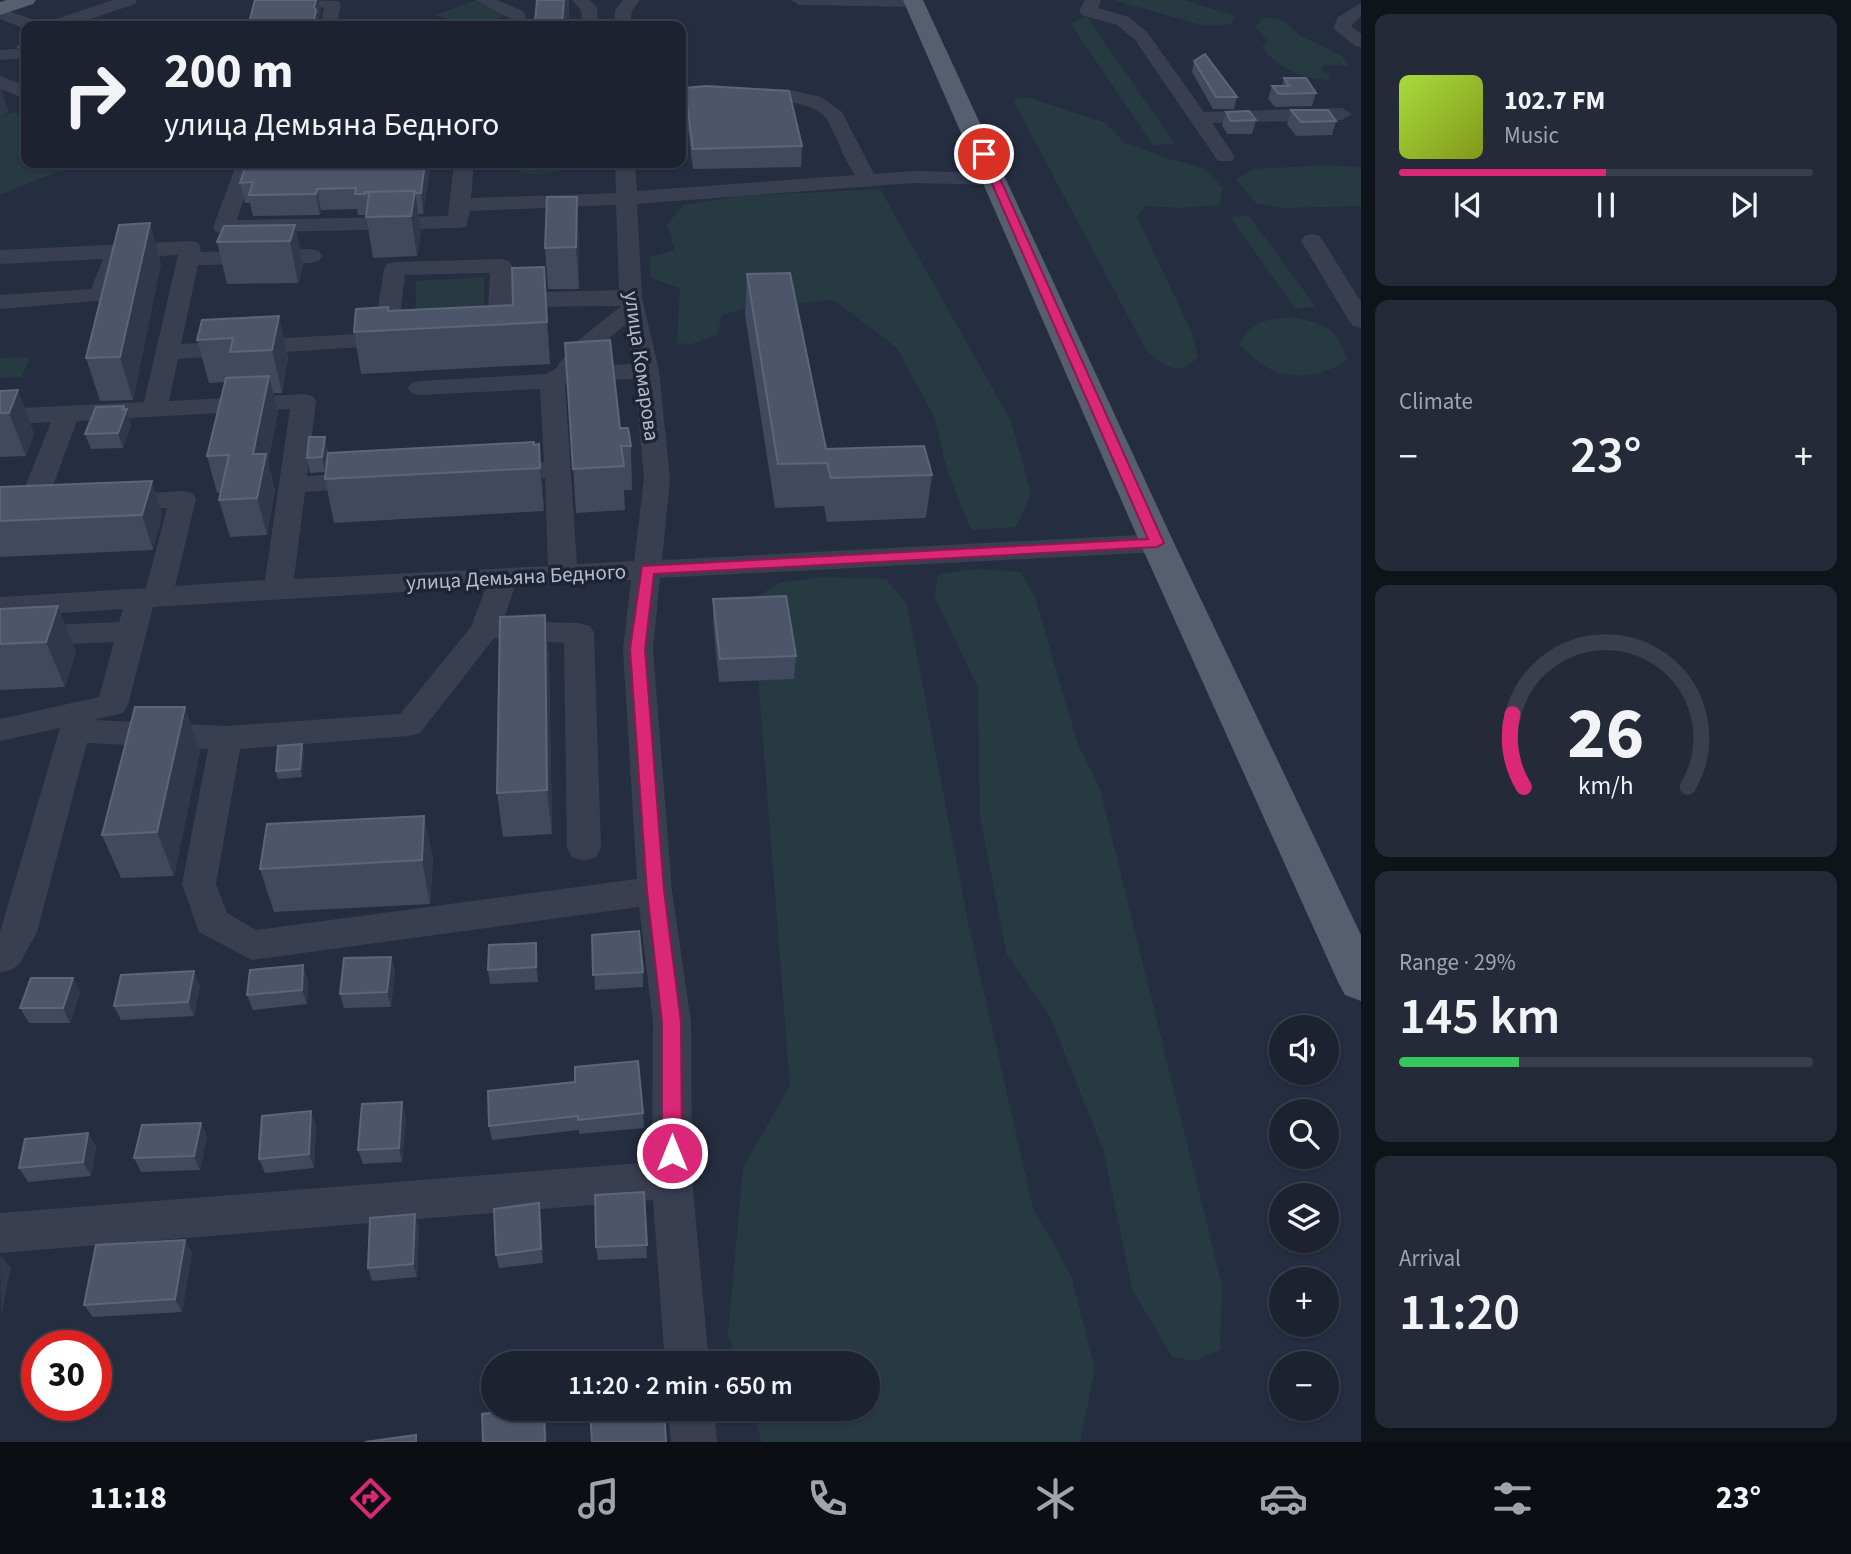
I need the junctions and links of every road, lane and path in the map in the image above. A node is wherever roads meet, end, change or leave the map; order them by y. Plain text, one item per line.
1 (26, 0) edge
2 (129, 0) edge
3 (316, 0) edge
4 (483, 0) edge
5 (580, 0) edge
6 (632, 0) edge
7 (799, 0) edge
8 (1093, 0) edge
9 (868, 1) edge
10 (914, 1) edge
11 (1361, 8) edge
12 (0, 11) edge
13 (23, 21) edge
14 (68, 21) edge
15 (329, 21) edge
16 (519, 21) edge
17 (590, 21) edge
18 (623, 21) edge
19 (1361, 42) edge
20 (21, 53) edge
21 (0, 55) edge
22 (21, 73) edge
23 (0, 80) edge
24 (21, 90) edge
25 (686, 99) edge
26 (1342, 114) dead end
27 (1199, 118) junction
28 (1225, 157) dead end
29 (244, 168) edge
30 (464, 168) edge
31 (625, 168) edge
32 (995, 179) junction
33 (869, 181) junction
34 (626, 197) junction
35 (460, 205) junction
36 (1312, 241) dead end
37 (117, 253) junction
38 (190, 253) junction
39 (311, 256) dead end
40 (0, 257) edge
41 (500, 300) junction
42 (0, 302) edge
43 (632, 302) junction
44 (1361, 321) edge
45 (461, 336) edge
46 (423, 338) edge
47 (385, 340) junction
48 (169, 352) junction
49 (647, 371) junction
50 (558, 378) junction
51 (420, 388) dead end
52 (155, 408) junction
53 (67, 413) junction
54 (0, 417) edge
55 (558, 469) junction
56 (476, 474) edge
57 (397, 479) edge
58 (292, 485) junction
59 (86, 504) edge
60 (59, 505) edge
61 (1157, 543) junction
62 (647, 570) junction
63 (563, 574) junction
64 (504, 578) junction
65 (278, 589) junction
66 (149, 598) junction
67 (0, 607) edge
68 (485, 630) junction
69 (132, 631) junction
70 (0, 637) edge
71 (78, 722) junction
72 (0, 730) edge
73 (226, 738) junction
74 (584, 848) dead end
75 (655, 891) junction
76 (0, 958) edge
77 (1361, 982) edge
78 (672, 1179) junction
79 (0, 1233) edge
80 (686, 1351) edge
81 (692, 1421) edge
82 (694, 1442) edge

1 - 12 main road
2 - 14 street
3 - 15 street
4 - 16 street
5 - 17 street
6 - 18 street
7 - 9 street
8 - 27 street
9 - 10 street
10 - 32 main road
11 - 19 street
12 - 13 street
20 - 21 street
22 - 23 street
23 - 24 street
25 - 33 street
26 - 27 street
27 - 28 street
29 - 35 street
30 - 35 street
31 - 34 street, улица Комарова
32 - 33 street
32 - 61 main road
33 - 34 street
34 - 35 street
34 - 43 street, улица Комарова
36 - 44 street
37 - 38 street
37 - 40 street
37 - 42 street
38 - 39 street
38 - 48 street
41 - 43 street
41 - 45 street
41 - 47 street
43 - 49 street, улица Комарова
43 - 50 street
46 - 47 street
47 - 48 street
48 - 52 street
49 - 50 street
49 - 62 street, улица Комарова
50 - 51 street
50 - 55 street
52 - 53 street
52 - 58 street
53 - 54 street
53 - 60 street
55 - 56 street
55 - 63 street
57 - 58 street
58 - 65 street
59 - 66 street
61 - 62 street, улица Демьяна Бедного
61 - 77 main road
62 - 63 street, улица Демьяна Бедного
62 - 75 street, улица Комарова
63 - 64 street, улица Демьяна Бедного
64 - 65 street, улица Демьяна Бедного
64 - 68 street
65 - 66 street, улица Демьяна Бедного
66 - 67 street, улица Демьяна Бедного
66 - 69 street
68 - 73 street
68 - 74 street
69 - 70 street
69 - 71 street
71 - 72 street
71 - 73 street
71 - 76 street
73 - 75 street
75 - 78 street, улица Комарова
78 - 79 street
78 - 80 street, улица Комарова
81 - 82 street

